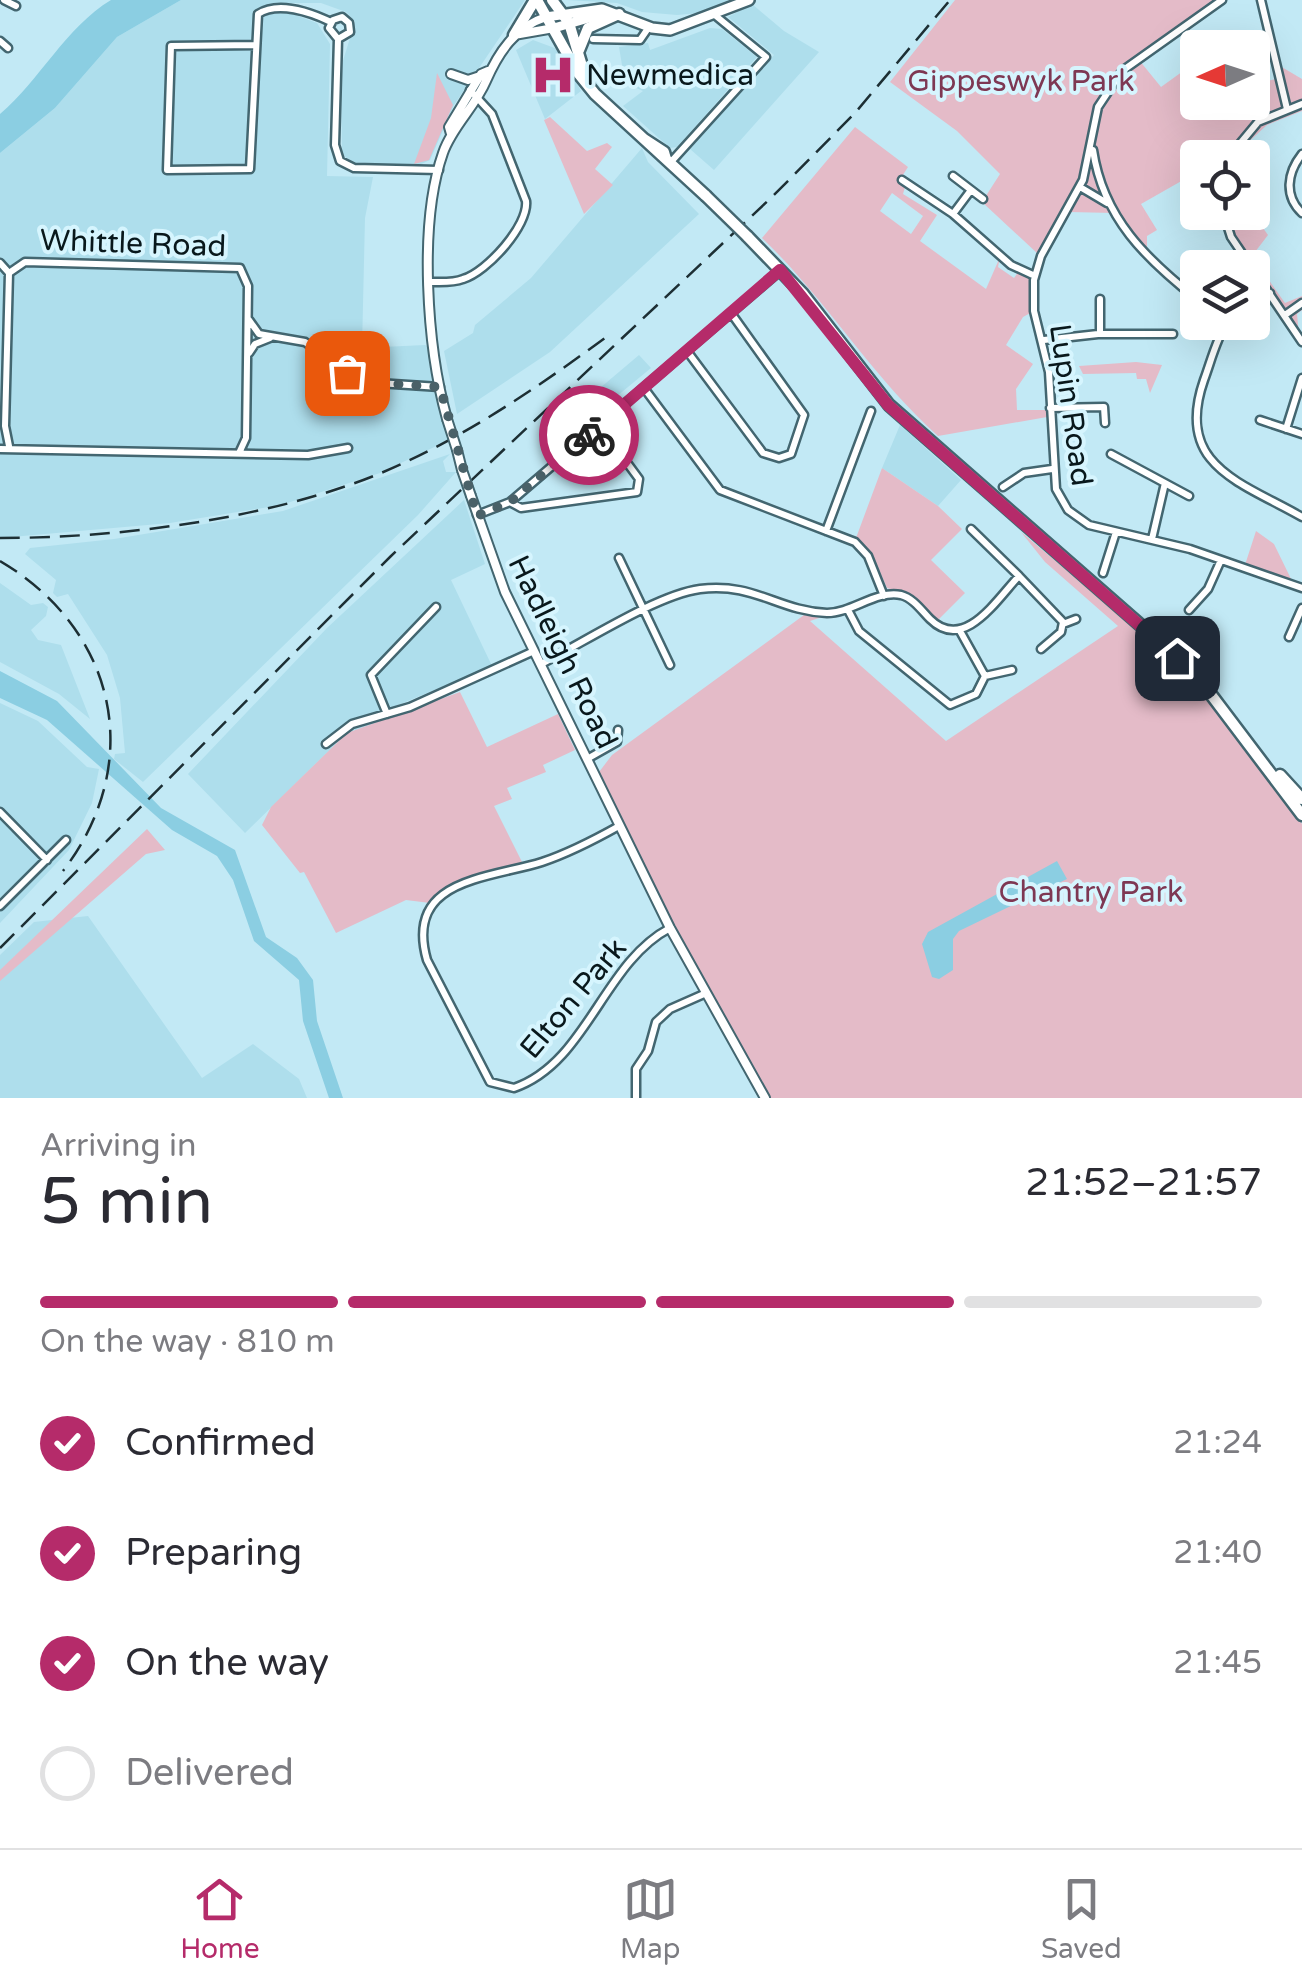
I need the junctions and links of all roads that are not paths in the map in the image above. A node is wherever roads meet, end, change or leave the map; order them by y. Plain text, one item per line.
1 (4, 0) edge
2 (536, 0) edge
3 (552, 0) edge
4 (749, 0) edge
5 (1222, 0) edge
6 (1261, 0) edge
7 (16, 6) dead end
8 (560, 12) junction
9 (616, 13) junction
10 (716, 16) junction
11 (546, 17) junction
12 (330, 22) junction
13 (568, 23) junction
14 (650, 27) junction
15 (554, 28) junction
16 (514, 35) junction
17 (338, 39) junction
18 (592, 39) dead end
19 (0, 41) edge
20 (256, 45) junction
21 (8, 48) dead end
22 (578, 52) junction
23 (451, 74) dead end
24 (484, 74) junction
25 (587, 83) junction
26 (471, 96) junction
27 (1302, 104) edge
28 (1287, 108) junction
29 (1092, 140) junction
30 (1243, 140) edge
31 (1302, 154) edge
32 (668, 161) junction
33 (439, 170) junction
34 (954, 176) dead end
35 (902, 180) dead end
36 (1080, 187) junction
37 (971, 190) junction
38 (984, 199) dead end
39 (1108, 204) junction
40 (1302, 213) edge
41 (953, 214) junction
42 (0, 263) edge
43 (780, 270) junction
44 (10, 273) junction
45 (1035, 276) junction
46 (431, 282) junction
47 (1180, 285) edge
48 (1270, 293) edge
49 (1100, 299) dead end
50 (1302, 303) edge
51 (248, 313) junction
52 (731, 313) junction
53 (1286, 315) junction
54 (1100, 334) junction
55 (1173, 334) dead end
56 (276, 338) junction
57 (1044, 340) junction
58 (1220, 340) edge
59 (1302, 342) edge
60 (687, 351) junction
61 (247, 361) junction
62 (1302, 378) edge
63 (440, 387) junction
64 (644, 388) junction
65 (1050, 408) junction
66 (871, 411) dead end
67 (1260, 420) dead end
68 (1105, 423) dead end
69 (600, 426) junction
70 (1286, 429) junction
71 (1302, 434) edge
72 (4, 448) edge
73 (348, 448) dead end
74 (240, 451) junction
75 (1112, 454) dead end
76 (1052, 470) junction
77 (1165, 483) junction
78 (1003, 487) dead end
79 (1190, 496) dead end
80 (510, 502) junction
81 (477, 516) junction
82 (1302, 517) edge
83 (970, 529) dead end
84 (826, 531) junction
85 (1116, 532) junction
86 (1152, 539) junction
87 (619, 558) dead end
88 (1098, 560) dead end
89 (1221, 560) junction
90 (1109, 562) junction
91 (1103, 573) dead end
92 (1019, 576) junction
93 (1302, 588) edge
94 (884, 596) junction
95 (436, 607) dead end
96 (1302, 608) edge
97 (848, 610) junction
98 (1189, 610) dead end
99 (644, 611) junction
100 (1076, 618) dead end
101 (1064, 624) junction
102 (960, 631) junction
103 (1289, 637) dead end
104 (534, 651) junction
105 (1054, 651) dead end
106 (540, 664) junction
107 (670, 665) dead end
108 (1012, 670) dead end
109 (986, 676) junction
110 (386, 714) junction
111 (618, 730) dead end
112 (326, 744) dead end
113 (1261, 757) junction
114 (587, 759) junction
115 (1297, 785) edge
116 (1302, 799) edge
117 (0, 812) edge
118 (1302, 814) edge
119 (620, 826) junction
120 (66, 840) dead end
121 (47, 860) junction
122 (0, 906) edge
123 (670, 928) junction
124 (704, 994) junction
125 (636, 1098) edge
126 (764, 1098) edge

1 - 7 street
2 - 11 main road
2 - 16 main road
3 - 8 main road
4 - 10 main road
5 - 29 street, Lupin Road
6 - 28 street
8 - 9 main road, Hadleigh Road
8 - 11 main road, Hadleigh Road
8 - 13 main road
9 - 13 main road
9 - 14 main road, Hadleigh Road
9 - 22 main road
10 - 14 main road
10 - 32 street
11 - 15 main road
11 - 16 street, Hadleigh Road
12 - 17 street
12 - 17 street
12 - 20 street
13 - 15 main road
13 - 22 main road
14 - 18 street
15 - 16 street
15 - 25 main road
16 - 24 street, Hadleigh Road
17 - 33 street
19 - 21 street
20 - 20 street
22 - 25 main road
23 - 24 street
24 - 26 street, Hadleigh Road
25 - 32 main road
26 - 33 street, Hadleigh Road
26 - 46 street
27 - 28 street
28 - 30 street
29 - 36 street, Lupin Road
29 - 39 street
31 - 40 street
32 - 43 main road, bridge
33 - 46 street, Hadleigh Road
34 - 37 street
35 - 41 street
36 - 39 street
36 - 45 street, Lupin Road
37 - 38 street
37 - 41 street
39 - 47 street
41 - 45 street
42 - 44 street
43 - 52 street
43 - 113 main road
44 - 51 street, Whittle Road
44 - 72 street
45 - 57 street, Lupin Road
46 - 63 street, Hadleigh Road
48 - 53 street
49 - 54 street
50 - 53 street
51 - 56 street
51 - 61 street
52 - 60 street
52 - 60 street
53 - 59 street
54 - 55 street
54 - 57 street
56 - 61 street
56 - 63 street
57 - 65 street, Lupin Road
58 - 82 street
60 - 64 street
61 - 74 street
62 - 70 street
63 - 81 street, Hadleigh Road, bridge
64 - 69 street
64 - 84 street
65 - 68 street
65 - 76 street, Lupin Road
66 - 84 street
67 - 70 street
69 - 80 street
69 - 80 street
70 - 71 street
72 - 74 street
73 - 74 street
75 - 77 street
76 - 78 street
76 - 85 street, Lupin Road
77 - 79 street
77 - 86 street
80 - 81 street
81 - 104 street, Hadleigh Road
83 - 92 street
84 - 94 street
85 - 86 street, Lupin Road
85 - 90 street
86 - 89 street, Lupin Road
87 - 99 street
88 - 90 street
89 - 93 street, Lupin Road
89 - 98 street
90 - 91 street
92 - 101 street
92 - 102 street
94 - 97 street
94 - 102 street
95 - 110 street
96 - 103 street
97 - 99 street
97 - 109 street
99 - 106 street
99 - 107 street
100 - 101 street
101 - 105 street
102 - 109 street
104 - 106 street, Hadleigh Road
104 - 110 street
106 - 114 street, Hadleigh Road
108 - 109 street
110 - 112 street
111 - 114 street
113 - 115 main road
113 - 118 main road
114 - 119 street, Hadleigh Road
115 - 116 main road
117 - 121 street
119 - 123 street, Hadleigh Road
119 - 123 street, Elton Park
120 - 121 street
121 - 122 street
123 - 124 street, Hadleigh Road
124 - 125 street
124 - 126 street, Hadleigh Road

